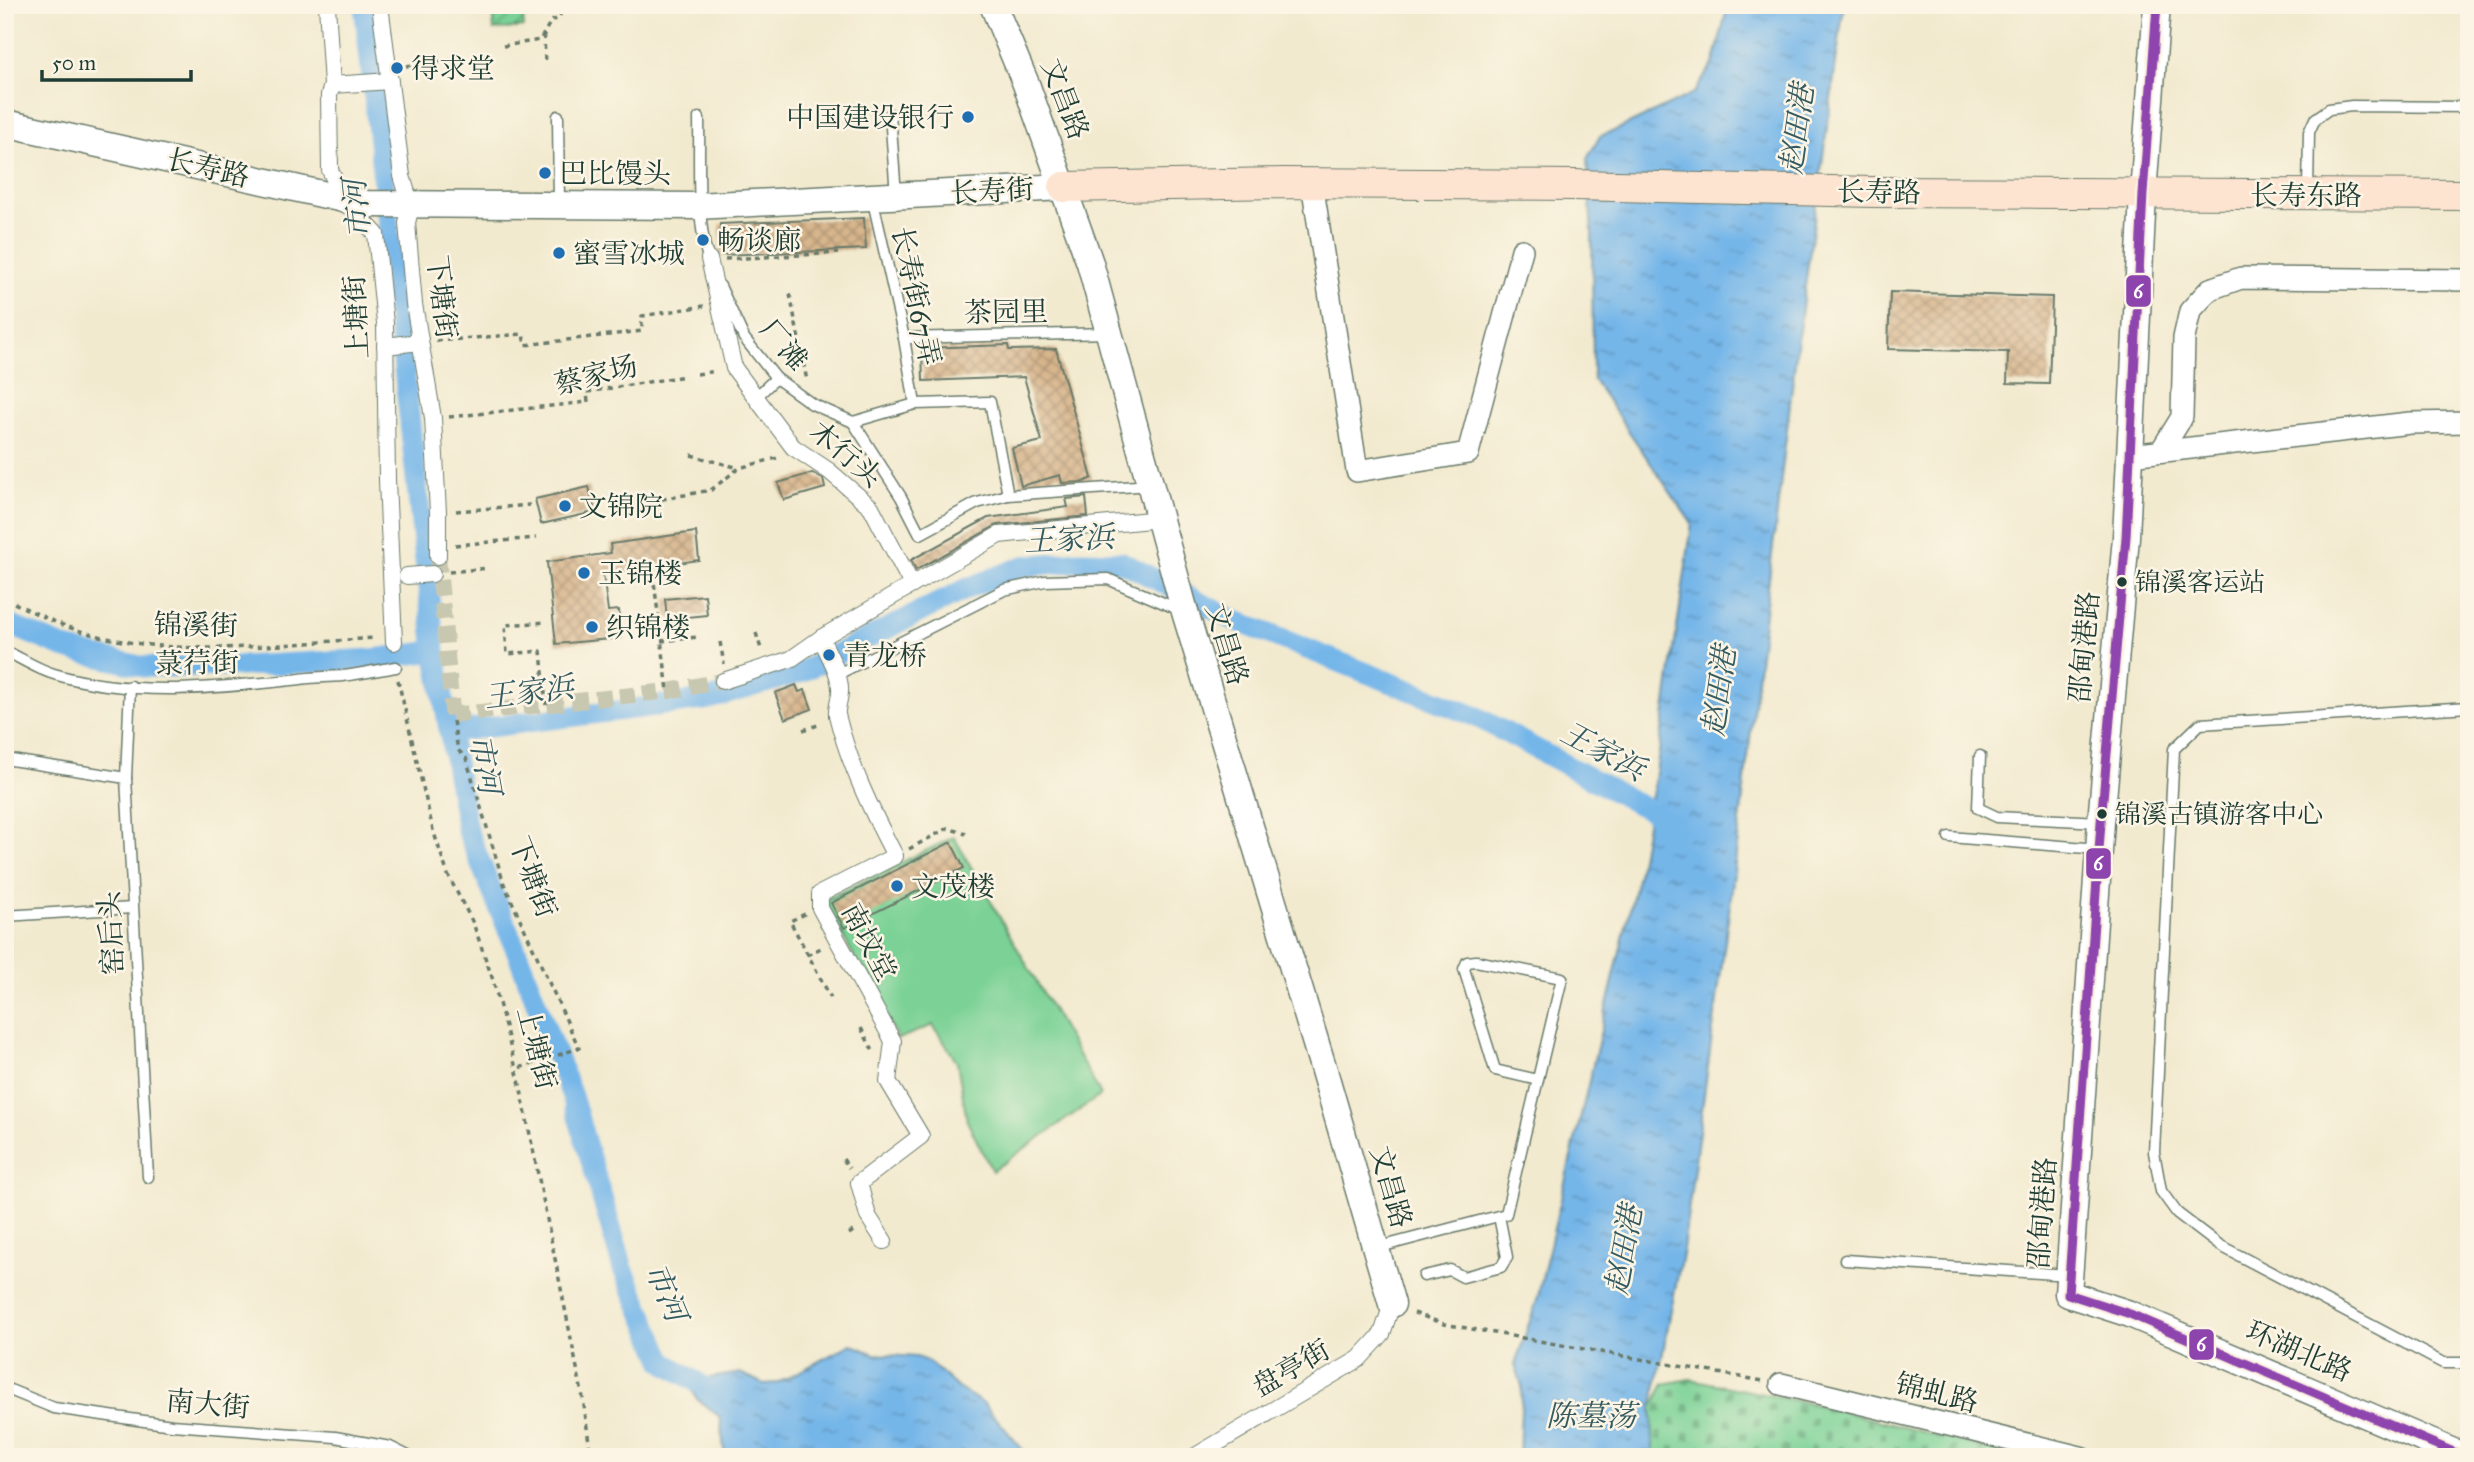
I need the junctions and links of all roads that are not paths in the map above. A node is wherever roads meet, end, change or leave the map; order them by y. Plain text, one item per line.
1 (327, 5) edge
2 (380, 5) edge
3 (992, 5) edge
4 (2157, 5) edge
5 (387, 77) junction
6 (332, 85) junction
7 (2469, 107) edge
8 (890, 114) dead end
9 (558, 117) dead end
10 (699, 118) dead end
11 (5, 123) edge
12 (1312, 183) junction
13 (1573, 185) joint
14 (1064, 187) junction
15 (2143, 194) junction
16 (2308, 195) junction
17 (2469, 195) edge
18 (884, 196) junction
19 (355, 202) junction
20 (700, 205) junction
21 (411, 206) junction
22 (559, 206) junction
23 (1522, 250) dead end
24 (709, 260) junction
25 (2469, 280) edge
26 (1109, 333) junction
27 (904, 338) junction
28 (415, 343) junction
29 (389, 346) junction
30 (776, 378) junction
31 (756, 397) junction
32 (915, 404) junction
33 (853, 422) junction
34 (2469, 422) edge
35 (2161, 451) junction
36 (2130, 455) junction
37 (1151, 485) junction
38 (1008, 495) junction
39 (1160, 519) junction
40 (438, 551) tunnel mouth
41 (435, 573) road end
42 (407, 576) dead end
43 (912, 585) junction
44 (1185, 612) junction
45 (394, 639) road end
46 (823, 642) junction
47 (5, 651) edge
48 (396, 667) road end
49 (836, 671) junction
50 (723, 681) tunnel mouth
51 (130, 686) junction
52 (2469, 707) edge
53 (1980, 756) dead end
54 (5, 759) edge
55 (126, 778) junction
56 (2101, 822) junction
57 (1949, 837) dead end
58 (2099, 849) junction
59 (132, 908) junction
60 (5, 916) edge
61 (1538, 1080) junction
62 (148, 1177) dead end
63 (1499, 1216) junction
64 (884, 1241) dead end
65 (1376, 1248) junction
66 (1845, 1260) dead end
67 (1424, 1276) dead end
68 (2069, 1285) junction
69 (1392, 1304) joint
70 (2468, 1365) edge
71 (1781, 1384) road end
72 (5, 1388) edge
73 (389, 1452) edge
74 (410, 1457) edge
75 (1194, 1457) edge
76 (2080, 1457) edge
77 (2465, 1457) edge

1 - 6 street, 上塘街
2 - 5 street, 下塘街
3 - 14 street, 文昌路
4 - 15 street, 邵甸港路
5 - 6 street
5 - 21 street, 下塘街
6 - 19 street, 上塘街
7 - 16 lane
8 - 18 lane, 长寿街67弄
9 - 22 lane
10 - 20 lane, 厂滩
11 - 19 street, 长寿路
12 - 13 main road, 长寿街
12 - 14 main road, 长寿街
12 - 23 street
13 - 15 main road, 长寿路
14 - 18 street, 长寿街
14 - 26 street, 文昌路
15 - 16 main road, 长寿东路
15 - 36 street, 邵甸港路
16 - 17 main road, 长寿东路
18 - 20 street, 长寿街
18 - 27 lane, 长寿街67弄
19 - 21 street, 长寿路
19 - 29 street, 上塘街
20 - 22 street, 长寿街
20 - 24 lane, 厂滩
21 - 22 street, 长寿街
21 - 28 street, 下塘街
24 - 30 lane, 厂滩
24 - 31 street, 木行头
25 - 35 street
26 - 27 lane, 茶园里
26 - 37 street, 文昌路
27 - 32 lane, 长寿街67弄
28 - 29 street
28 - 40 street, 下塘街
29 - 45 street, 上塘街
30 - 31 lane
30 - 33 lane, 厂滩
31 - 43 street, 木行头
32 - 33 lane
32 - 38 lane
33 - 38 lane
34 - 35 street
35 - 36 street
36 - 56 street, 邵甸港路
37 - 38 lane
37 - 39 street, 文昌路
39 - 43 street
39 - 44 street, 文昌路
41 - 42 street
43 - 46 street
44 - 49 lane
44 - 65 street, 文昌路
46 - 49 street
46 - 50 street
47 - 51 lane, 菉荇街
48 - 51 lane, 菉荇街
49 - 64 street, 南坟堂
51 - 55 lane, 窑后头
52 - 70 lane
53 - 56 lane
54 - 55 lane
55 - 59 lane, 窑后头
56 - 58 street, 邵甸港路
57 - 58 lane
58 - 68 street, 邵甸港路
59 - 60 lane
59 - 62 lane, 窑后头
61 - 61 lane
61 - 63 lane
63 - 65 lane
63 - 67 lane
65 - 69 street, 文昌路
66 - 68 lane
68 - 77 street, 环湖北路
69 - 75 street, 盘亭街
71 - 76 street, 锦虬路
72 - 73 lane, 南大街
73 - 74 lane, 南大街

